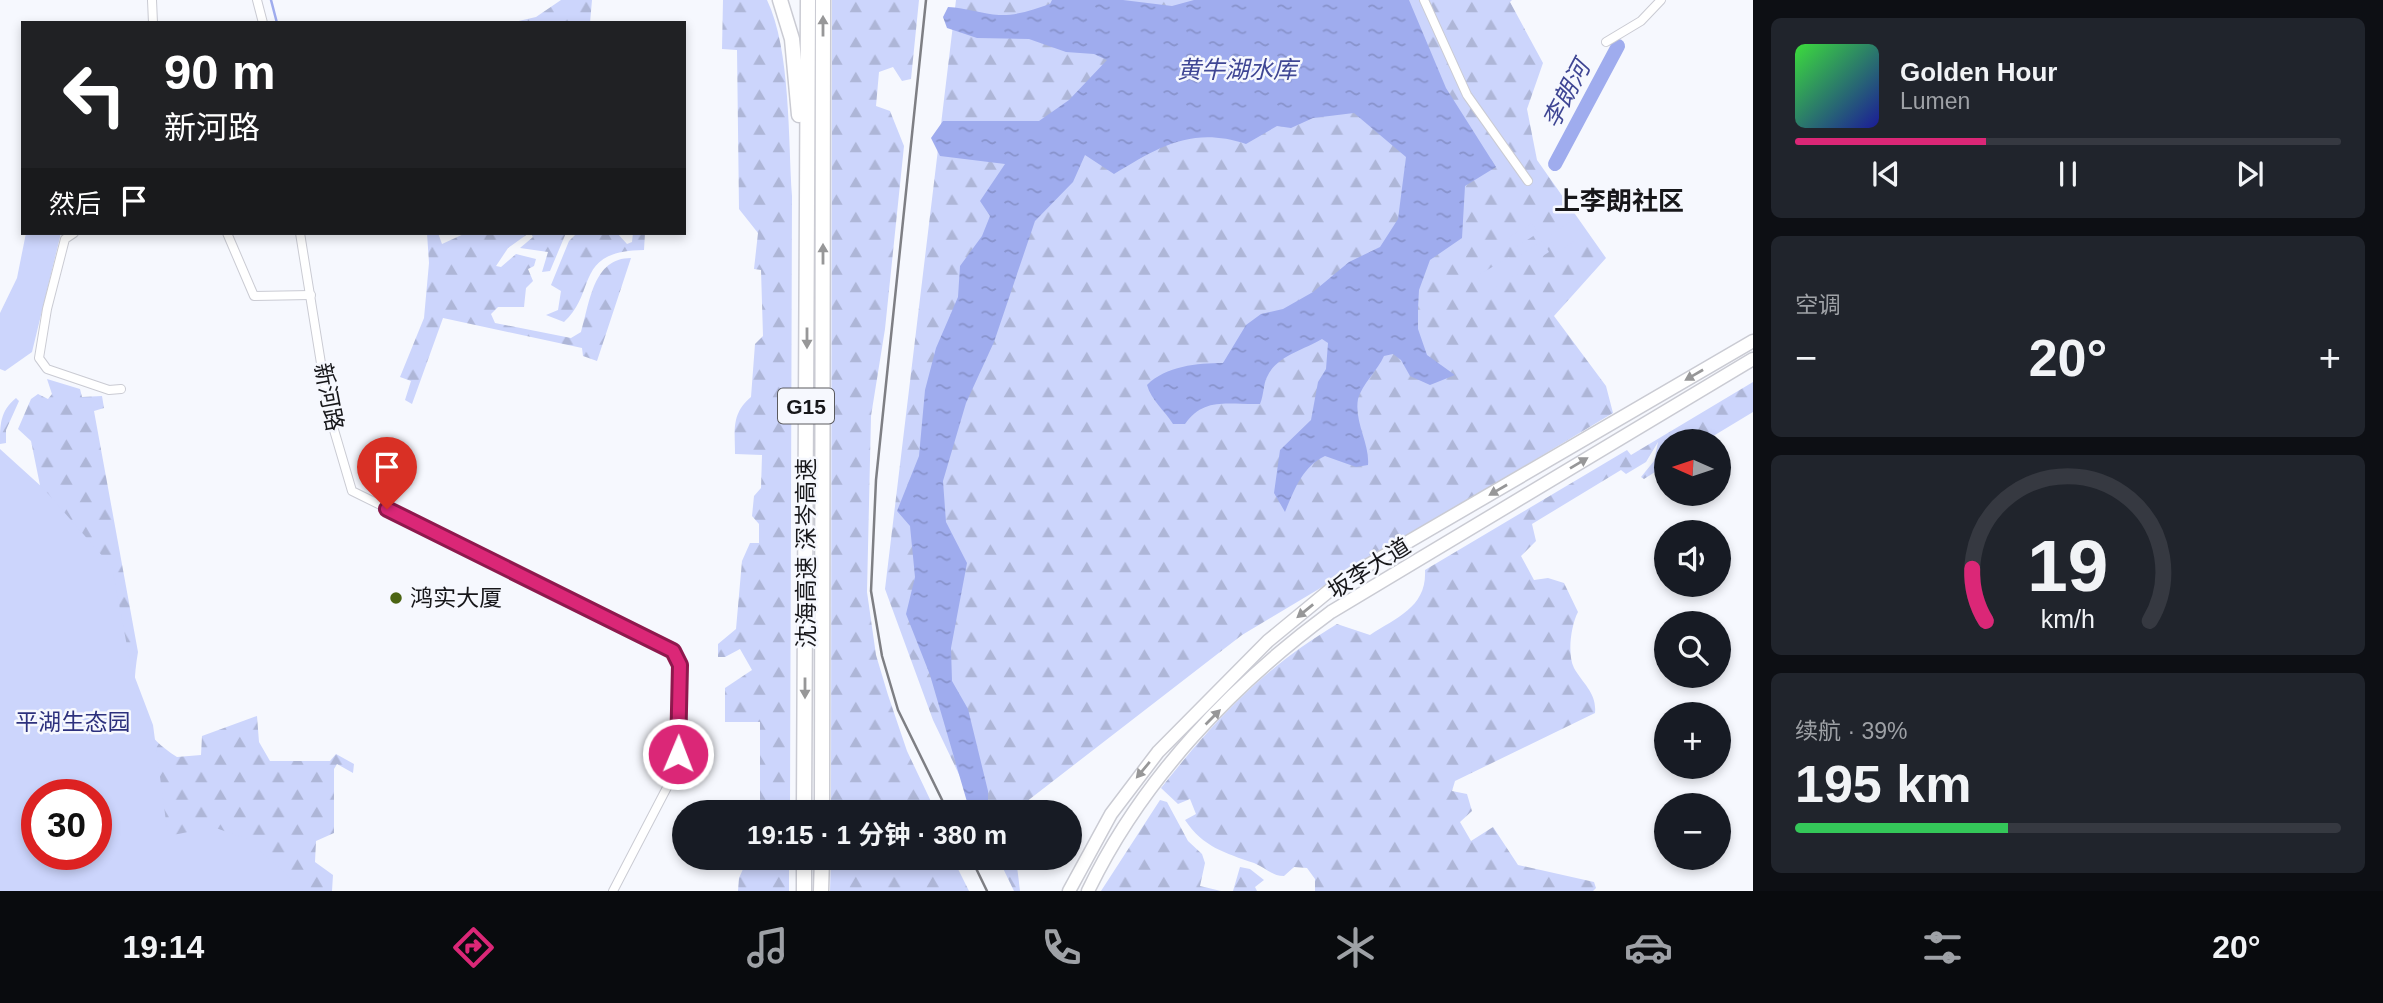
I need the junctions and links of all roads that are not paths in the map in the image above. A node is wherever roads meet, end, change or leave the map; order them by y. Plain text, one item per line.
1 (152, 0) edge
2 (257, 0) edge
3 (780, 0) edge
4 (808, 0) edge
5 (823, 0) edge
6 (1424, 0) edge
7 (1661, 0) edge
8 (153, 21) edge
9 (262, 21) edge
10 (1606, 42) dead end
11 (1528, 181) dead end
12 (71, 235) edge
13 (228, 235) edge
14 (300, 235) edge
15 (311, 295) junction
16 (807, 297) junction
17 (1753, 341) edge
18 (1753, 359) edge
19 (121, 389) dead end
20 (804, 800) edge
21 (822, 800) edge
22 (804, 870) edge
23 (822, 870) edge
24 (612, 891) edge
25 (804, 891) edge
26 (821, 891) edge
27 (1069, 891) edge
28 (1088, 891) edge

1 - 8 street
2 - 9 street
3 - 16 highway
4 - 16 highway, 沈海高速 深岑高速 / G15
21 -> 5 highway, 沈海高速 深岑高速 / G15
6 - 11 street
7 - 10 street
12 - 19 street
13 - 15 street
14 - 15 street, 新河路
15 - 24 street, 新河路
16 -> 20 highway, 沈海高速 深岑高速 / G15
17 -> 27 main road, 坂李大道
28 -> 18 main road, 坂李大道
22 - 25 highway
23 - 26 highway

